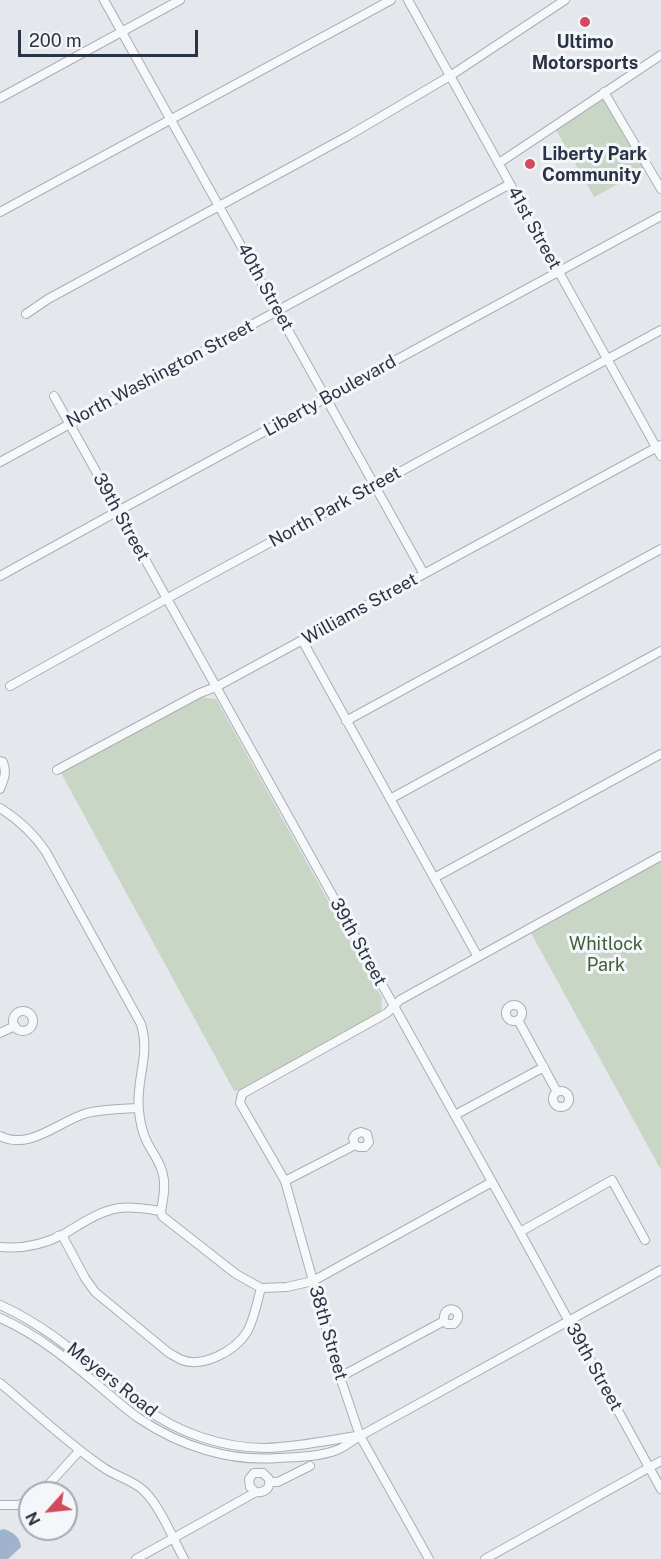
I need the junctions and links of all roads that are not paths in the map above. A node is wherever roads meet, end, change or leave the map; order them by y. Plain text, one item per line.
1 (104, 0) edge
2 (180, 0) edge
3 (391, 0) edge
4 (408, 0) edge
5 (565, 0) edge
6 (122, 32) junction
7 (661, 55) edge
8 (450, 76) junction
9 (604, 92) junction
10 (0, 98) edge
11 (171, 119) junction
12 (498, 163) junction
13 (510, 184) junction
14 (661, 189) edge
15 (220, 206) junction
16 (0, 212) edge
17 (661, 216) edge
18 (559, 272) junction
19 (278, 310) junction
20 (26, 314) dead end
21 (661, 330) edge
22 (608, 359) junction
23 (54, 396) dead end
24 (327, 398) junction
25 (70, 423) junction
26 (659, 446) edge
27 (661, 456) edge
28 (0, 462) edge
29 (375, 485) junction
30 (118, 511) junction
31 (661, 549) edge
32 (424, 574) junction
33 (0, 576) edge
34 (166, 599) junction
35 (302, 640) junction
36 (661, 651) edge
37 (10, 686) dead end
38 (216, 687) junction
39 (346, 721) junction
40 (661, 754) edge
41 (0, 762) edge
42 (57, 770) dead end
43 (0, 789) edge
44 (390, 799) junction
45 (0, 808) edge
46 (661, 856) edge
47 (434, 878) junction
48 (478, 957) junction
49 (394, 1006) junction
50 (518, 1020) dead end
51 (15, 1026) dead end
52 (0, 1033) edge
53 (544, 1067) junction
54 (557, 1092) dead end
55 (138, 1108) junction
56 (455, 1115) junction
57 (0, 1136) edge
58 (355, 1144) dead end
59 (285, 1181) junction
60 (492, 1182) junction
61 (161, 1211) junction
62 (520, 1232) junction
63 (62, 1235) junction
64 (645, 1240) dead end
65 (0, 1248) edge
66 (661, 1270) edge
67 (313, 1281) junction
68 (261, 1288) junction
69 (0, 1305) edge
70 (0, 1318) edge
71 (444, 1321) dead end
72 (569, 1321) junction
73 (340, 1377) junction
74 (0, 1383) edge
75 (360, 1436) junction
76 (81, 1450) junction
77 (661, 1461) edge
78 (310, 1466) dead end
79 (649, 1467) junction
80 (52, 1481) edge
81 (270, 1482) junction
82 (661, 1489) edge
83 (256, 1492) junction
84 (0, 1505) edge
85 (18, 1505) edge
86 (173, 1539) junction
87 (136, 1559) edge
88 (184, 1559) edge
89 (429, 1559) edge
90 (485, 1559) edge

1 - 6 street, 40th Street
2 - 6 street
3 - 11 street
4 - 8 street, 41st Street
5 - 8 street
6 - 10 street
6 - 11 street, 40th Street
7 - 9 street
8 - 12 street, 41st Street
8 - 15 street
9 - 12 street
9 - 14 street
11 - 15 street, 40th Street
11 - 16 street
12 - 13 street, 41st Street
13 - 18 street, 41st Street
13 - 19 street, North Washington Street
15 - 19 street, 40th Street
15 - 20 street
17 - 18 street, Liberty Boulevard
18 - 22 street, 41st Street
18 - 24 street, Liberty Boulevard
19 - 24 street, 40th Street
19 - 25 street, North Washington Street
21 - 22 street, North Park Street
22 - 26 street, 41st Street
22 - 29 street, North Park Street
23 - 25 street, 39th Street
24 - 29 street, 40th Street
24 - 30 street, Liberty Boulevard
25 - 28 street, North Washington Street
25 - 30 street, 39th Street
26 - 27 street, 41st Street
26 - 32 street, Williams Street
29 - 32 street, 40th Street
29 - 34 street, North Park Street
30 - 33 street, Liberty Boulevard
30 - 34 street, 39th Street
31 - 39 street
32 - 35 street, Williams Street
34 - 37 street, North Park Street
34 - 38 street, 39th Street
35 - 38 street, Williams Street
35 - 39 street
36 - 44 street
38 - 42 street, Williams Street
38 - 49 street, 39th Street
39 - 44 street
40 - 47 street
41 - 43 street
44 - 47 street
45 - 55 street
46 - 48 street
47 - 48 street
48 - 49 street
49 - 56 street, 39th Street
49 - 59 street, 38th Street
50 - 53 street
51 - 52 street
53 - 54 street
53 - 56 street
55 - 57 street
55 - 61 street
56 - 60 street, 39th Street
58 - 59 street
59 - 67 street, 38th Street
60 - 62 street, 39th Street
60 - 67 street
61 - 63 street
61 - 68 street
62 - 64 street
62 - 72 street, 39th Street
63 - 65 street
63 - 68 street
66 - 72 street
67 - 68 street
67 - 73 street, 38th Street
69 - 75 street, Meyers Road
70 - 75 street, Meyers Road
71 - 73 street
72 - 75 street
72 - 79 street, 39th Street
73 - 75 street, 38th Street
74 - 76 street
75 - 89 street, 38th Street
76 - 80 street
76 - 86 street
77 - 79 street
78 - 81 street
79 - 82 street, 39th Street
79 - 90 street
81 - 83 street
81 - 83 street
83 - 86 street
84 - 85 street
86 - 87 street
86 - 88 street

